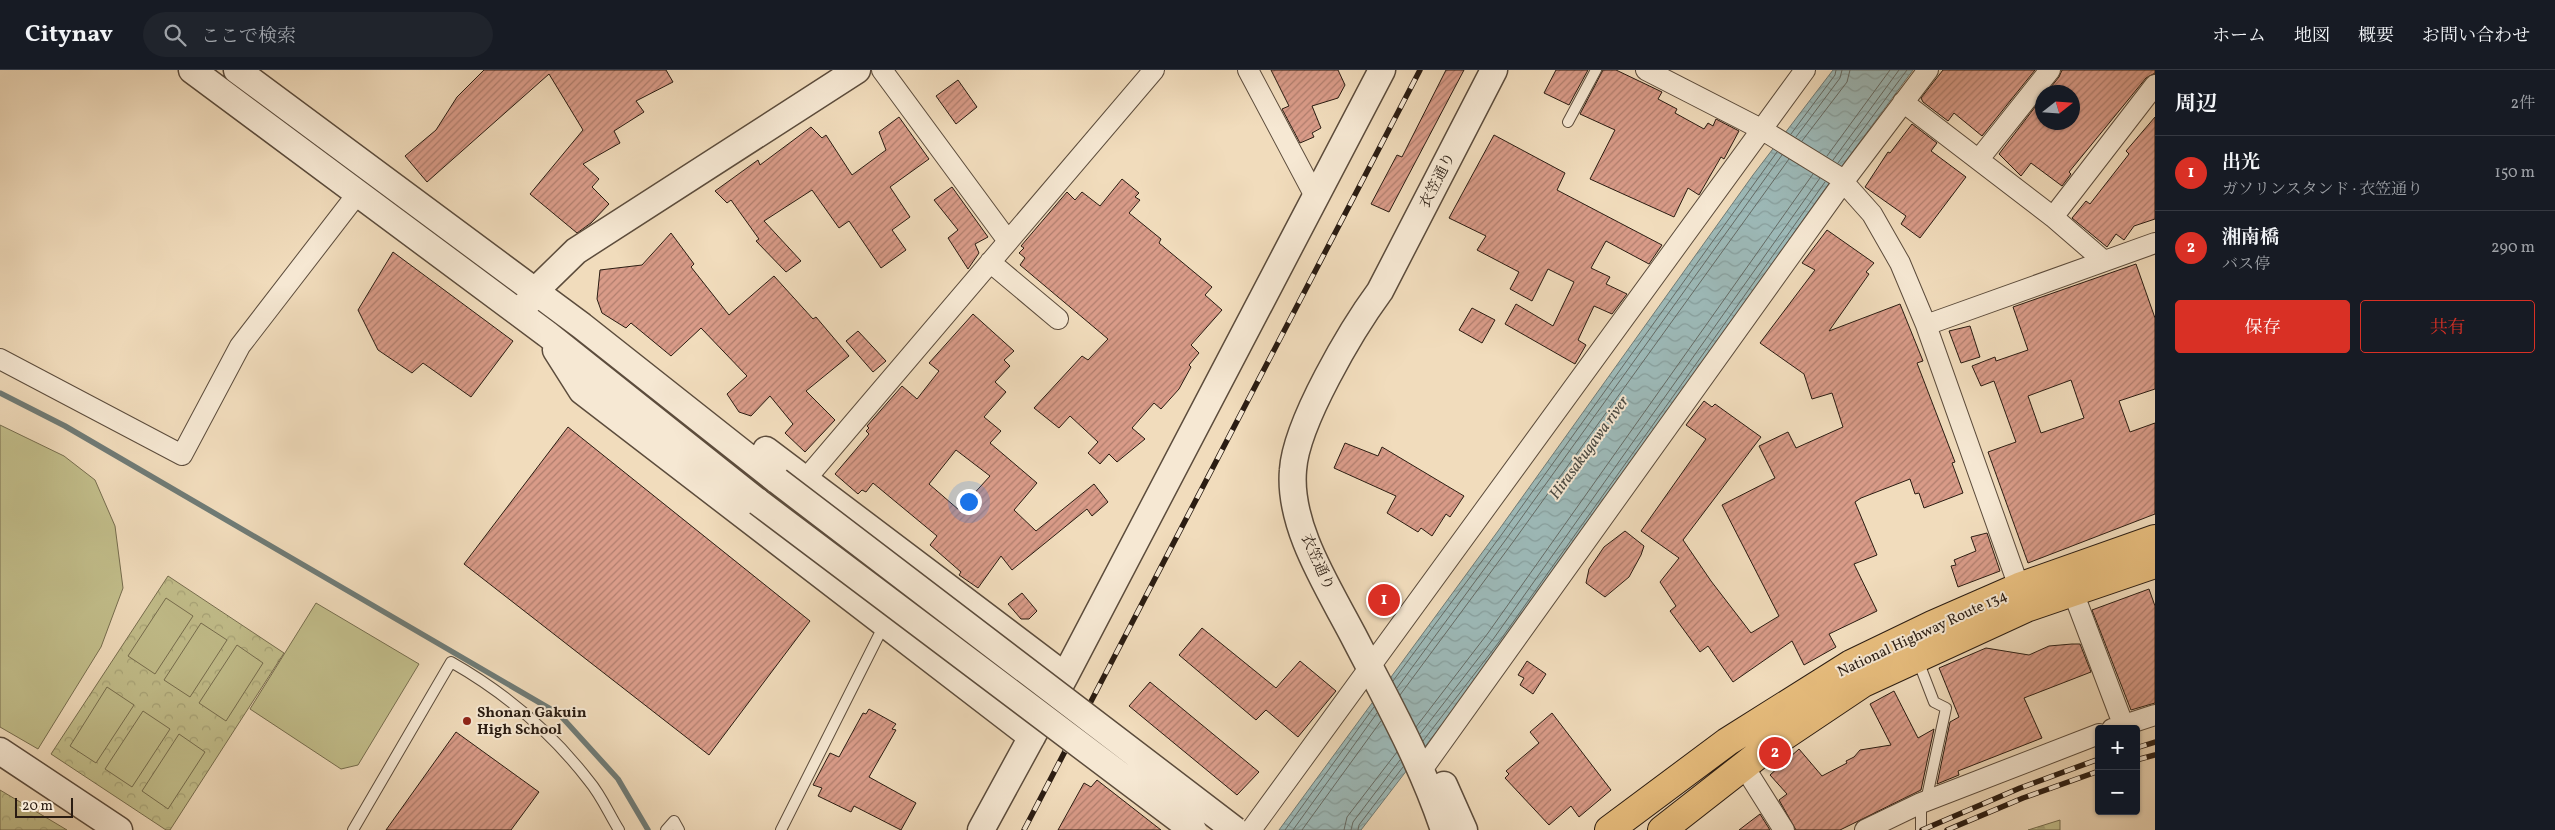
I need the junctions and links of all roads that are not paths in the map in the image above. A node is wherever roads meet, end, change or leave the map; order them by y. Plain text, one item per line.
1 (192, 70) edge
2 (237, 70) edge
3 (857, 70) edge
4 (882, 70) edge
5 (1154, 70) edge
6 (1248, 70) edge
7 (1382, 70) edge
8 (1494, 70) edge
9 (1596, 70) edge
10 (1646, 70) edge
11 (1805, 70) edge
12 (1928, 70) edge
13 (2050, 70) edge
14 (2155, 85) edge
15 (1903, 102) junction
16 (1568, 122) dead end
17 (1764, 131) junction
18 (1979, 159) junction
19 (1842, 179) junction
20 (358, 193) junction
21 (1316, 198) junction
22 (2053, 217) junction
23 (1008, 241) junction
24 (2155, 243) edge
25 (2104, 261) junction
26 (990, 262) junction
27 (536, 291) junction
28 (520, 314) junction
29 (1058, 319) dead end
30 (1926, 325) junction
31 (582, 326) junction
32 (547, 334) junction
33 (0, 359) edge
34 (804, 481) junction
35 (2155, 539) edge
36 (2155, 564) edge
37 (2019, 587) junction
38 (2073, 592) junction
39 (884, 625) junction
40 (1912, 647) junction
41 (1030, 650) junction
42 (1377, 666) junction
43 (1065, 676) junction
44 (996, 710) junction
45 (2155, 715) edge
46 (2117, 725) edge
47 (2120, 725) edge
48 (2095, 736) edge
49 (1032, 737) junction
50 (0, 750) edge
51 (1427, 761) junction
52 (1743, 765) junction
53 (1923, 802) junction
54 (1662, 828) edge
55 (119, 830) edge
56 (353, 830) edge
57 (619, 830) edge
58 (666, 830) edge
59 (679, 830) edge
60 (781, 830) edge
61 (981, 830) edge
62 (1193, 830) edge
63 (1235, 830) edge
64 (1251, 830) edge
65 (1444, 830) edge
66 (1464, 830) edge
67 (1476, 830) edge
68 (1609, 830) edge
69 (1784, 830) edge
70 (1865, 830) edge
71 (1921, 830) edge

1 - 20 street
2 - 27 street
3 - 27 street
4 - 23 street
5 - 23 street
6 - 21 street
7 - 21 street
8 - 42 street, 衣笠通り
9 - 16 lane
10 - 17 street
11 - 17 street
12 - 15 street
13 - 18 street
14 - 22 street
15 - 18 street
15 - 19 street
17 - 19 street
17 - 42 street
18 - 22 street
19 - 30 street
19 - 51 street
20 - 28 street
20 - 33 street
21 - 43 street
22 - 25 street
23 - 26 street
24 - 25 street
25 - 30 street
26 - 29 street
26 - 34 street
27 - 28 street
27 - 31 street
28 - 32 street
30 - 37 street
31 - 34 street
31 - 63 street, bridge
32 - 39 street
32 - 62 street, bridge
34 - 41 street
35 - 37 highway, National Highway Route 134
36 - 38 highway, National Highway Route 134
37 - 40 highway, National Highway Route 134
38 - 40 highway, National Highway Route 134
38 - 46 street
39 - 44 street
39 - 60 lane
40 - 52 highway, National Highway Route 134
40 - 53 lane
40 - 68 highway, National Highway Route 134
41 - 43 street
41 - 44 street
42 - 51 street, 衣笠通り
42 - 64 street
43 - 49 street
44 - 49 street
45 - 47 street
48 - 53 street
49 - 61 street
50 - 55 street
51 - 65 street, 衣笠通り
51 - 66 street, 衣笠通り
51 - 67 street, 衣笠通り
52 - 54 highway, National Highway Route 134
52 - 69 street
53 - 70 street
53 - 71 lane
56 - 57 lane
58 - 59 lane

